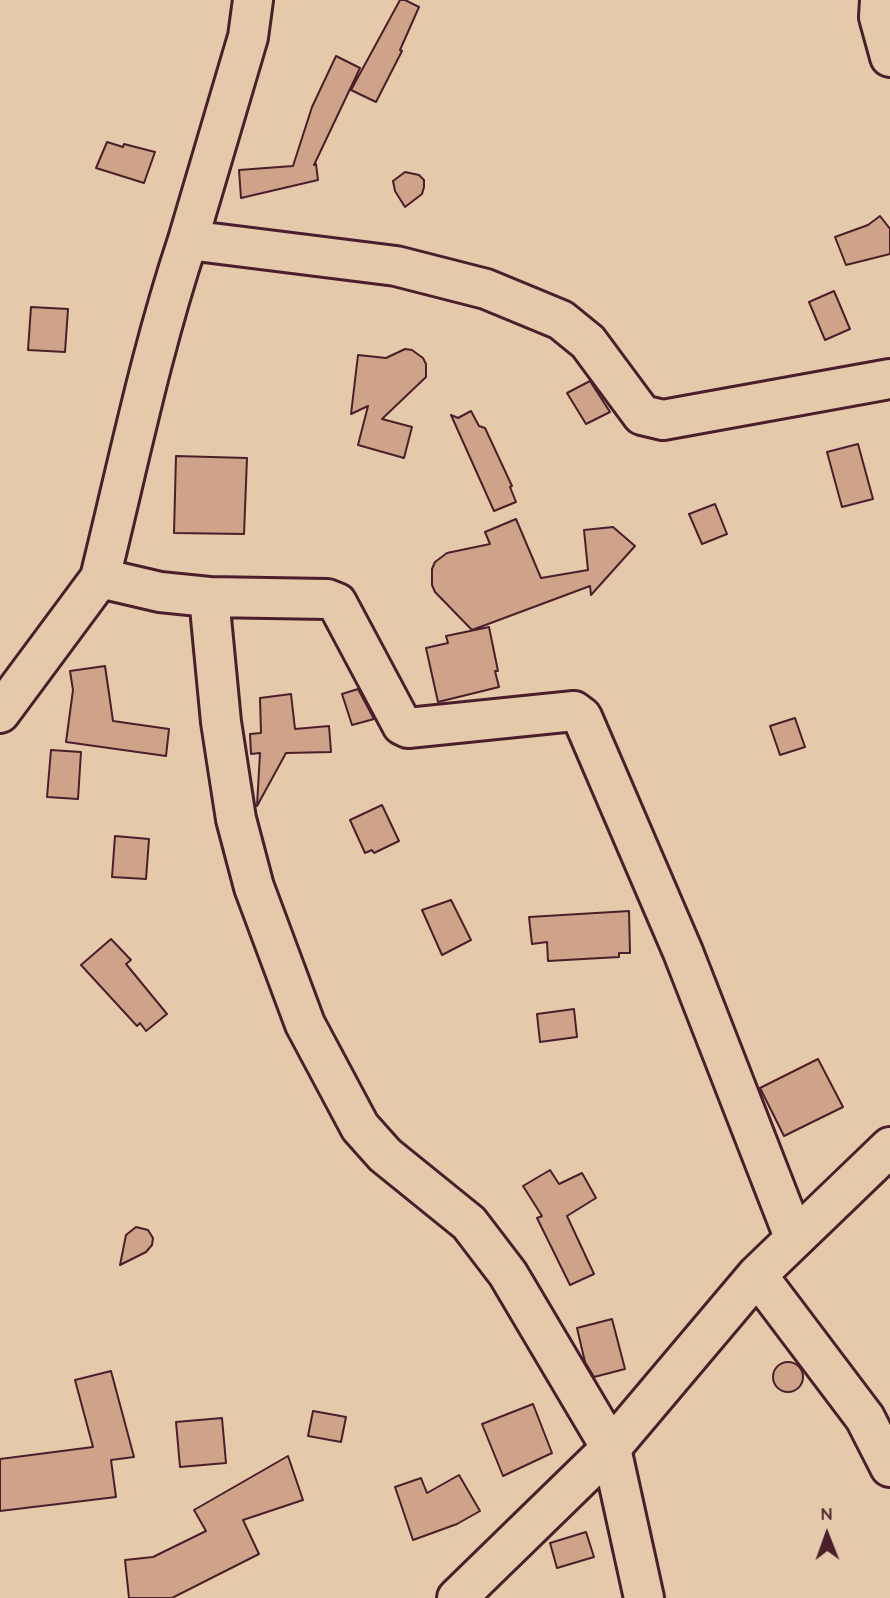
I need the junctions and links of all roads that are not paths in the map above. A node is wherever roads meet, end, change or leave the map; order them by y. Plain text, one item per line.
1 (253, 0) edge
2 (880, 0) edge
3 (890, 57) edge
4 (188, 240) junction
5 (890, 379) edge
6 (100, 578) junction
7 (209, 597) junction
8 (0, 713) edge
9 (890, 1147) edge
10 (794, 1237) junction
11 (757, 1275) junction
12 (611, 1448) junction
13 (890, 1467) edge
14 (457, 1598) edge
15 (644, 1598) edge

1 - 4 street
2 - 3 street
4 - 5 street
4 - 6 street
6 - 7 street
6 - 8 street
7 - 10 street
7 - 12 street
9 - 10 street
10 - 11 street
11 - 12 street
11 - 13 street
12 - 14 street
12 - 15 street

